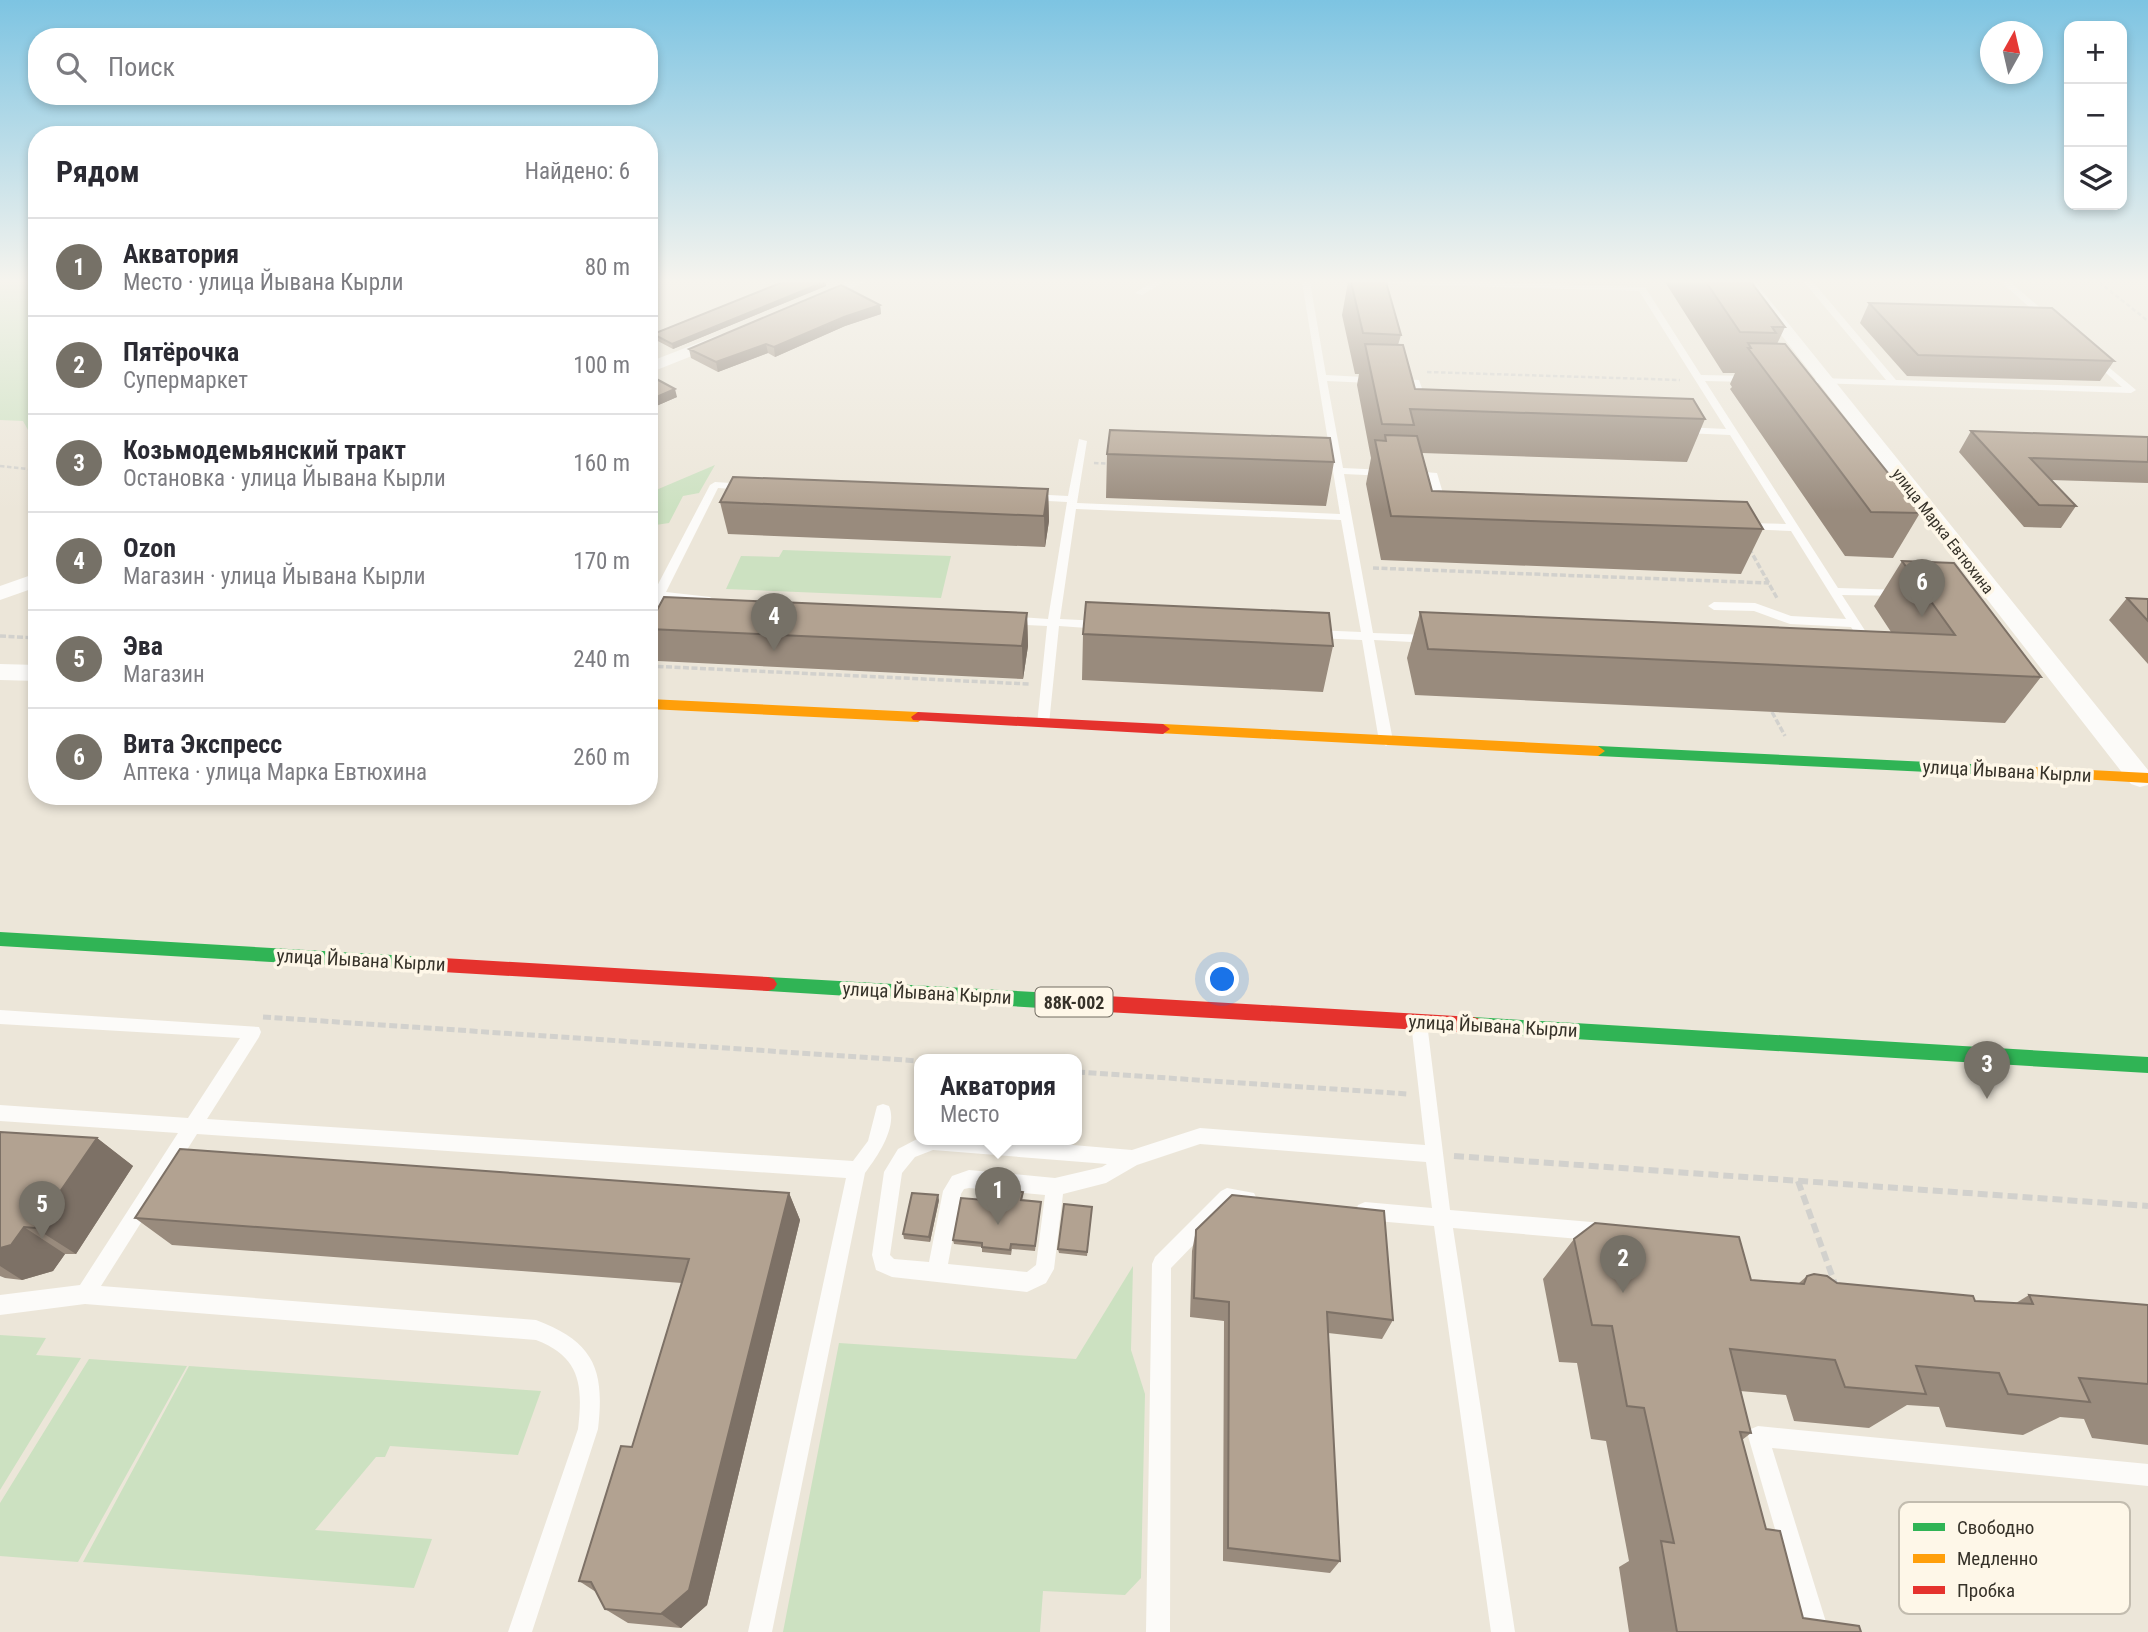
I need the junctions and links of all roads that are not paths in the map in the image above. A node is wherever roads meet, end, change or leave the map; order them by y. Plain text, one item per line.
1 (1319, 358) edge
2 (1687, 358) edge
3 (1802, 358) edge
4 (1872, 358) edge
5 (2094, 358) edge
6 (1322, 378) junction
7 (1700, 379) junction
8 (1755, 379) edge
9 (1818, 381) junction
10 (1893, 383) junction
11 (1427, 420) edge
12 (1678, 430) edge
13 (1733, 432) junction
14 (1082, 441) dead end
15 (1338, 471) junction
16 (756, 487) edge
17 (1019, 497) edge
18 (1073, 503) junction
19 (1444, 516) edge
20 (1346, 517) junction
21 (1737, 526) edge
22 (1793, 528) junction
23 (28, 582) edge
24 (658, 588) edge
25 (1833, 591) junction
26 (0, 593) edge
27 (658, 593) edge
28 (1914, 593) edge
29 (721, 602) edge
30 (1714, 606) dead end
31 (998, 619) edge
32 (1853, 622) junction
33 (1053, 623) junction
34 (1108, 625) edge
35 (1299, 633) edge
36 (1367, 636) junction
37 (1450, 640) edge
38 (1862, 656) edge
39 (0, 671) edge
40 (28, 673) edge
41 (658, 704) edge
42 (1043, 724) junction
43 (1386, 741) junction
44 (2144, 778) edge
45 (0, 939) edge
46 (0, 1017) edge
47 (1419, 1022) junction
48 (2148, 1065) edge
49 (883, 1112) dead end
50 (0, 1113) edge
51 (193, 1126) junction
52 (925, 1145) edge
53 (970, 1145) edge
54 (1435, 1154) junction
55 (1132, 1158) junction
56 (857, 1170) junction
57 (1055, 1187) junction
58 (1267, 1201) edge
59 (1348, 1209) edge
60 (1442, 1218) junction
61 (1627, 1234) edge
62 (937, 1272) junction
63 (85, 1294) junction
64 (0, 1305) edge
65 (2148, 1475) edge
66 (1814, 1622) edge
67 (520, 1632) edge
68 (760, 1632) edge
69 (1158, 1632) edge
70 (1503, 1632) edge

1 - 6 lane
2 - 7 lane
3 - 9 street, улица Марка Евтюхина
4 - 10 lane
5 - 10 lane
6 - 11 lane
6 - 15 lane
7 - 8 lane
7 - 13 lane
9 - 10 lane
9 - 44 street, улица Марка Евтюхина
12 - 13 lane
13 - 22 lane
14 - 18 lane
15 - 19 lane
15 - 20 lane
16 - 24 lane
17 - 18 lane
18 - 20 lane
18 - 33 lane
20 - 36 lane
21 - 22 lane
22 - 25 lane
23 - 26 street
25 - 28 lane
25 - 32 lane
27 - 29 lane
30 - 32 lane
31 - 33 lane
32 - 38 lane
33 - 34 lane
33 - 42 lane
35 - 36 lane
36 - 37 lane
36 - 43 lane
39 - 40 street
41 - 42 main road, улица Йывана Кырли
42 - 43 main road, улица Йывана Кырли
43 - 44 main road, улица Йывана Кырли
45 - 47 main road, улица Йывана Кырли / 88К-002
46 - 51 lane
47 - 48 main road, улица Йывана Кырли / 88К-002
47 - 54 lane
49 - 56 lane
50 - 51 lane
51 - 56 lane
51 - 63 lane
52 - 62 lane
53 - 55 lane
54 - 55 lane
54 - 60 lane
55 - 57 lane
56 - 68 lane
57 - 62 lane
57 - 62 lane
58 - 69 lane
59 - 60 lane
60 - 61 lane
60 - 70 lane
63 - 64 lane
63 - 67 lane
65 - 66 lane

